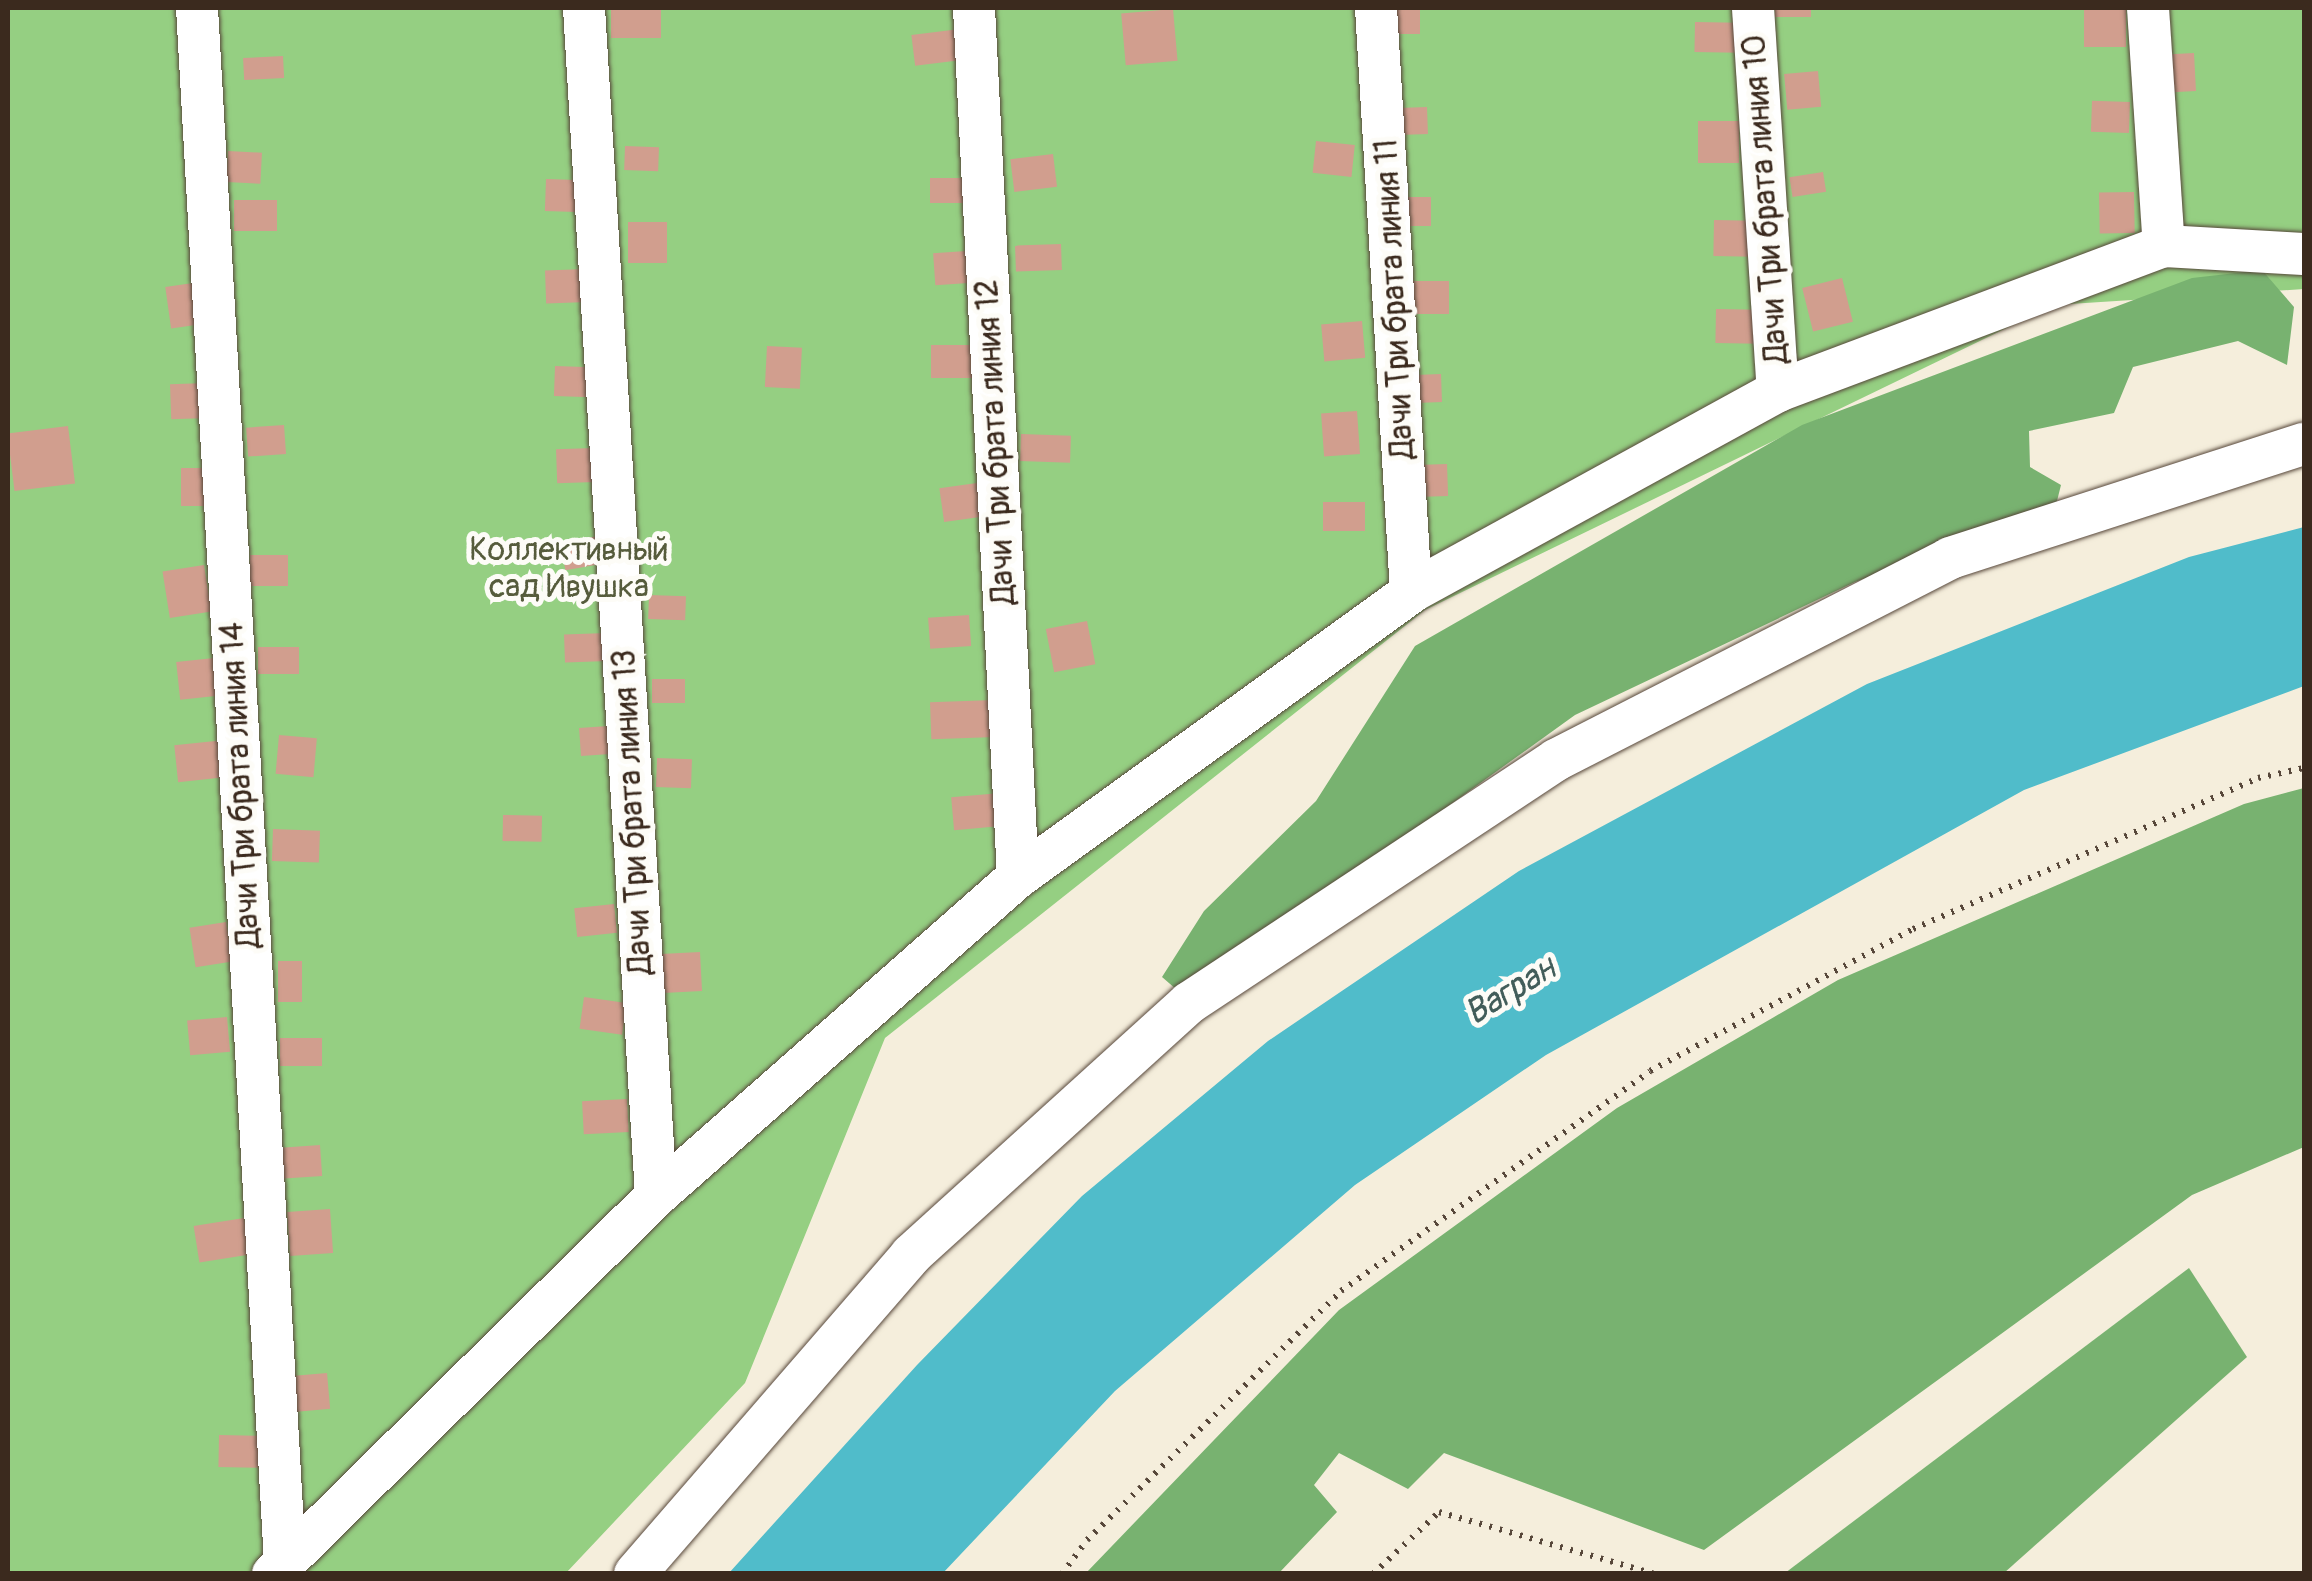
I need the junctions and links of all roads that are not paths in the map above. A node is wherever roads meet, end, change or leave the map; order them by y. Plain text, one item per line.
1 (198, 8) edge
2 (584, 8) edge
3 (974, 8) edge
4 (1376, 8) edge
5 (1753, 8) edge
6 (2148, 8) edge
7 (2164, 246) junction
8 (2304, 254) edge
9 (1778, 391) junction
10 (2304, 444) edge
11 (1411, 592) junction
12 (1018, 877) junction
13 (656, 1196) junction
14 (279, 1568) edge
15 (635, 1574) edge

1 - 14 street, Дачи Три брата линия 14
2 - 13 street, Дачи Три брата линия 13
3 - 12 street, Дачи Три брата линия 12
4 - 11 street, Дачи Три брата линия 11
5 - 9 street, Дачи Три брата линия 10
6 - 7 street
7 - 8 street
7 - 9 street
9 - 11 street
10 - 15 street
11 - 12 street
12 - 13 street
13 - 14 street

